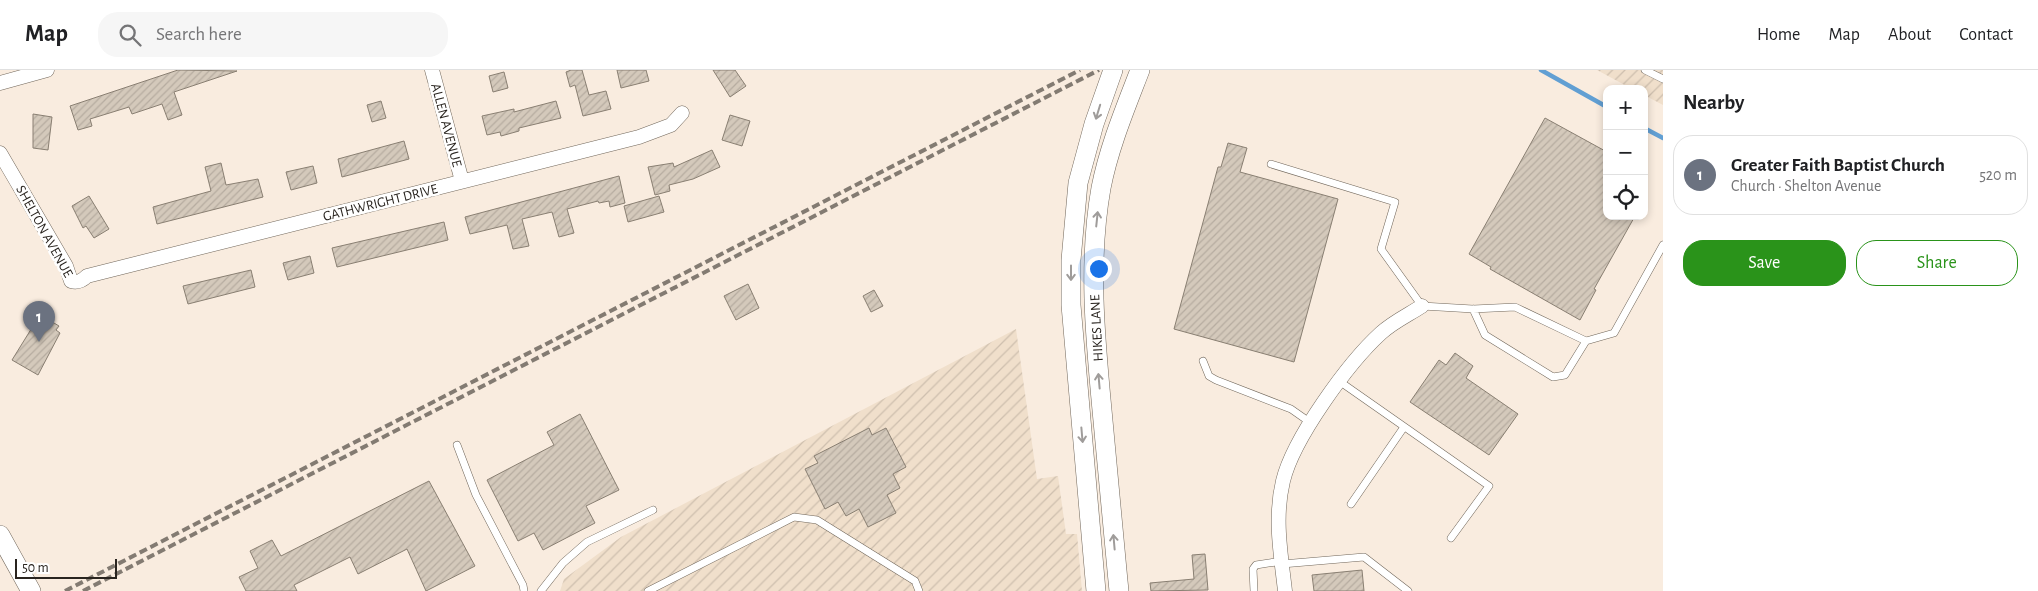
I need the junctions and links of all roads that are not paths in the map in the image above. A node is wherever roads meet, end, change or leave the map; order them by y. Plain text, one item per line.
1 (47, 70) edge
2 (432, 70) edge
3 (1113, 70) edge
4 (1140, 70) edge
5 (1645, 70) edge
6 (1663, 79) edge
7 (0, 83) edge
8 (682, 113) dead end
9 (0, 153) edge
10 (1271, 164) dead end
11 (462, 181) junction
12 (1663, 245) edge
13 (75, 282) joint
14 (1422, 306) junction
15 (1473, 309) junction
16 (1586, 341) junction
17 (1203, 361) dead end
18 (1339, 381) junction
19 (1311, 423) junction
20 (1404, 427) junction
21 (456, 446) dead end
22 (1351, 504) dead end
23 (652, 510) dead end
24 (0, 535) edge
25 (1451, 538) dead end
26 (1282, 562) junction
27 (30, 591) edge
28 (524, 591) edge
29 (541, 591) edge
30 (648, 591) edge
31 (919, 591) edge
32 (1096, 591) edge
33 (1119, 591) edge
34 (1254, 591) edge
35 (1285, 591) edge
36 (1408, 591) edge

1 - 7 street
2 - 11 street, ALLEN AVENUE
3 -> 32 street, HIKES LANE
33 -> 4 street, HIKES LANE
5 - 6 lane
8 - 11 street, GATHWRIGHT DRIVE
9 - 13 street, SHELTON AVENUE
10 - 14 lane
11 - 13 street, GATHWRIGHT DRIVE
12 - 16 lane
14 - 15 lane
14 - 18 street
15 - 16 lane
15 - 16 lane
17 - 19 lane
18 - 19 street
18 - 20 lane
19 - 26 street
20 - 22 lane
20 - 25 lane
21 - 28 lane
23 - 29 lane
24 - 27 street
26 - 34 lane
26 - 35 street
26 - 36 lane
30 - 31 lane

